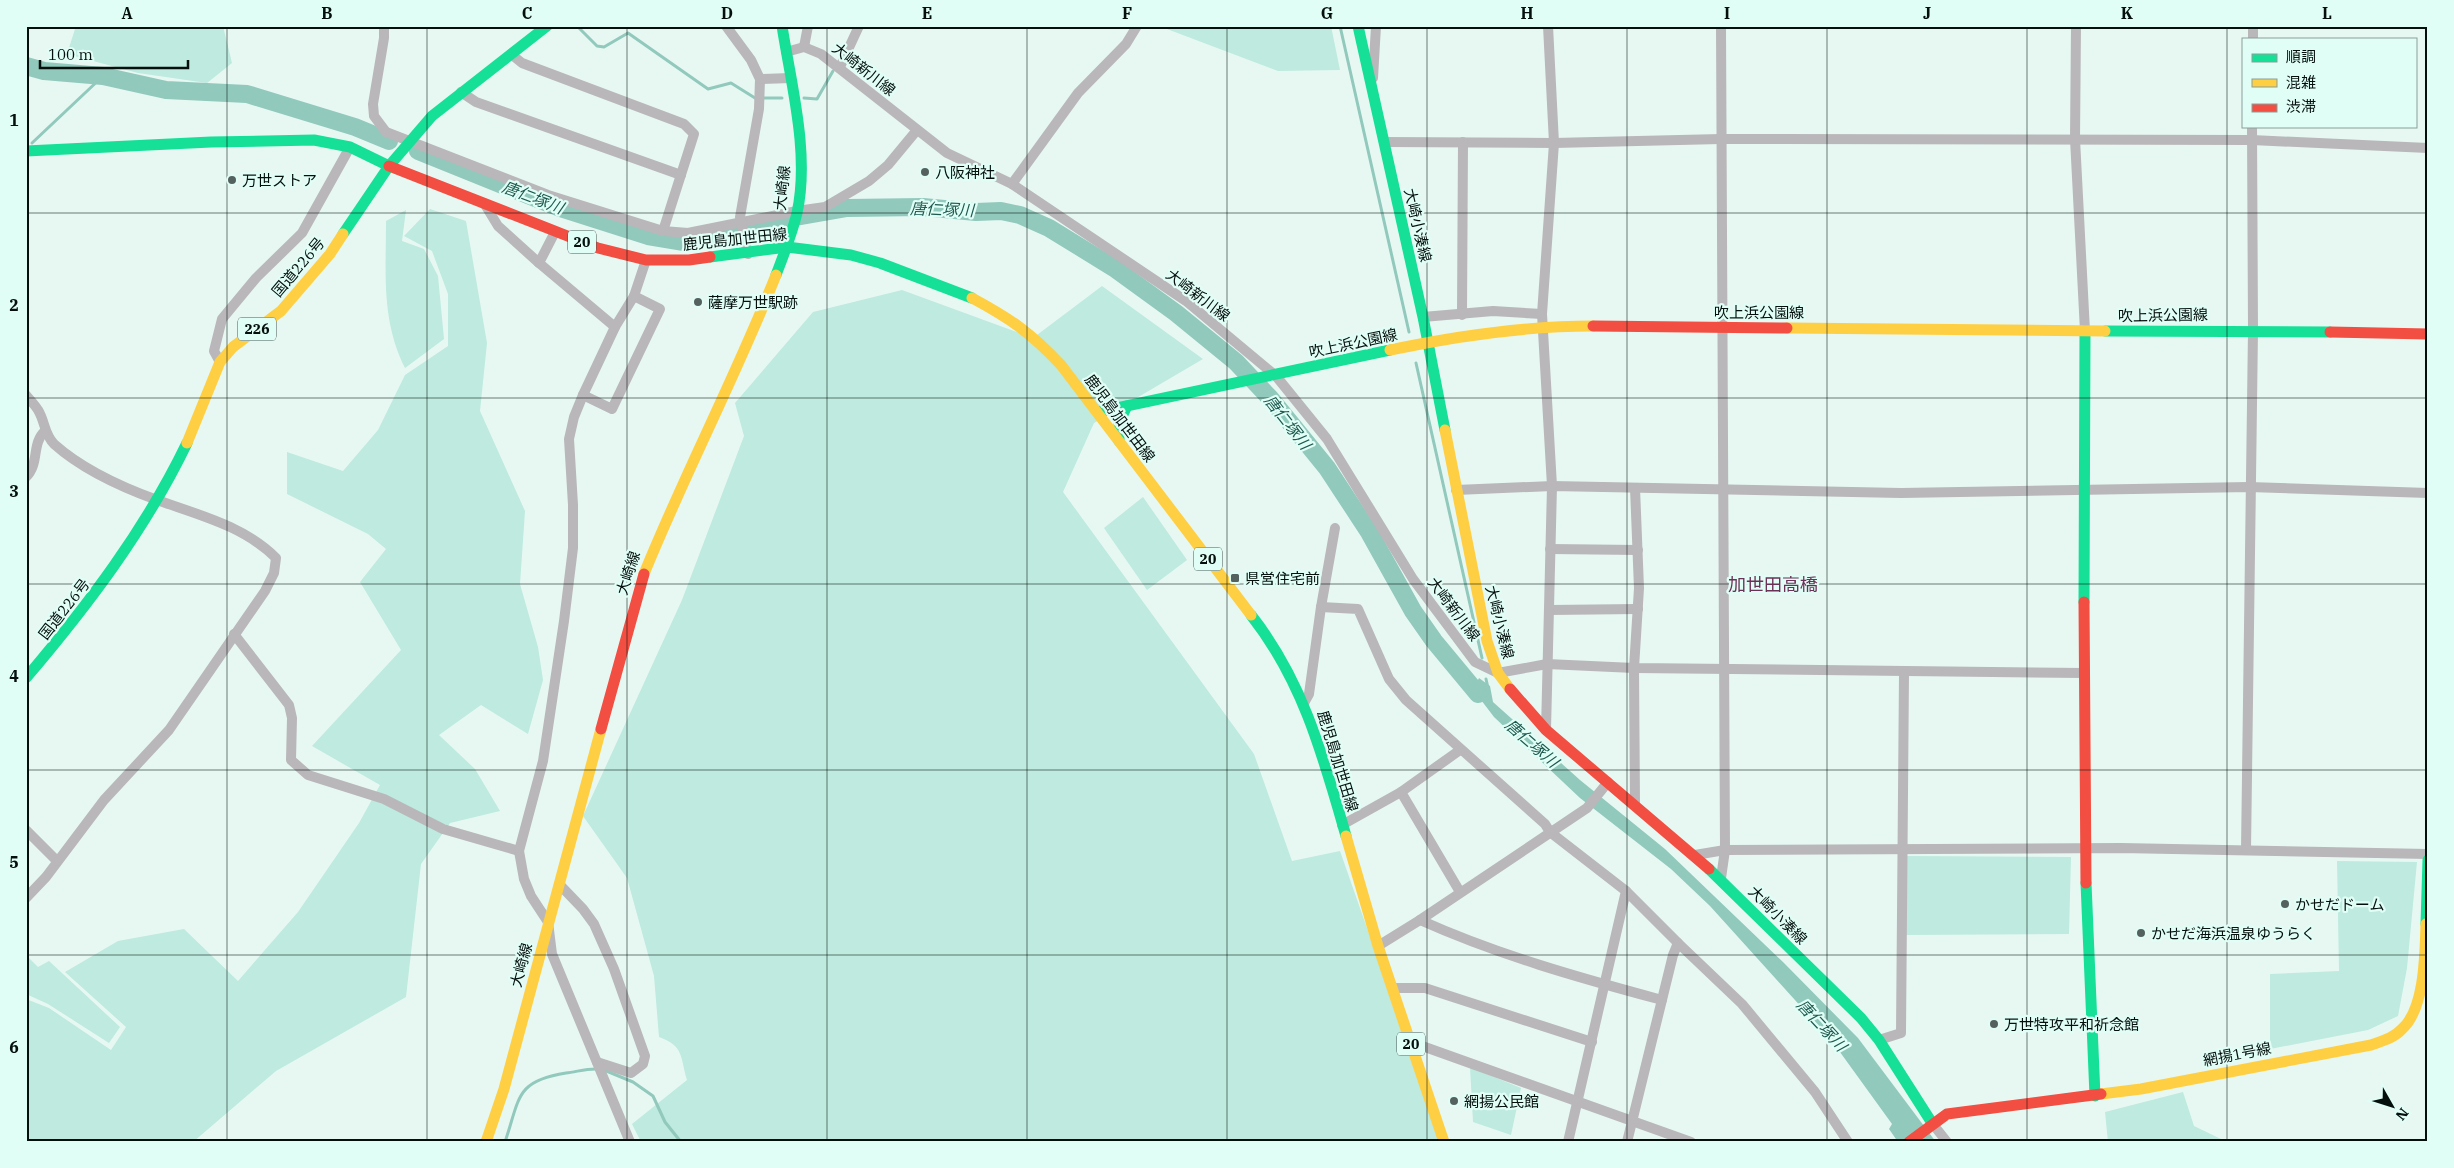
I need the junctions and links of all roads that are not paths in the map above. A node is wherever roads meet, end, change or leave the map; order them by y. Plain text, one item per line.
1 (384, 26) edge
2 (547, 26) edge
3 (726, 26) edge
4 (782, 26) edge
5 (808, 26) edge
6 (859, 26) edge
7 (1137, 26) edge
8 (1358, 26) edge
9 (1376, 26) edge
10 (1548, 26) edge
11 (1721, 26) edge
12 (2076, 26) edge
13 (804, 47) junction
14 (786, 52) junction
15 (511, 54) junction
16 (840, 67) junction
17 (791, 78) junction
18 (760, 79) junction
19 (461, 92) junction
20 (1372, 92) junction
21 (2252, 128) edge
22 (917, 130) junction
23 (1721, 138) junction
24 (2075, 139) junction
25 (2252, 140) junction
26 (408, 142) junction
27 (1384, 142) junction
28 (1463, 142) junction
29 (1554, 143) junction
30 (350, 147) junction
31 (2428, 148) edge
32 (26, 151) edge
33 (389, 166) junction
34 (681, 175) junction
35 (1012, 184) junction
36 (484, 203) junction
37 (796, 212) junction
38 (741, 224) junction
39 (663, 231) junction
40 (554, 232) junction
41 (787, 247) junction
42 (748, 254) junction
43 (646, 260) junction
44 (538, 263) junction
45 (634, 296) junction
46 (1542, 314) junction
47 (1462, 315) junction
48 (1423, 317) junction
49 (1544, 326) junction
50 (615, 327) junction
51 (1722, 327) junction
52 (2253, 330) junction
53 (2085, 331) junction
54 (2428, 334) edge
55 (1428, 342) junction
56 (220, 362) junction
57 (1271, 377) junction
58 (583, 394) junction
59 (26, 395) edge
60 (1128, 406) junction
61 (1098, 412) junction
62 (45, 431) junction
63 (1119, 441) junction
64 (26, 477) edge
65 (1552, 486) junction
66 (2249, 487) junction
67 (1635, 488) junction
68 (1721, 489) junction
69 (1456, 490) junction
70 (2085, 491) junction
71 (2428, 493) edge
72 (157, 500) junction
73 (1336, 528) dead end
74 (1550, 549) junction
75 (1638, 550) junction
76 (1321, 607) junction
77 (1638, 609) junction
78 (1548, 610) junction
79 (234, 634) junction
80 (26, 659) edge
81 (1547, 664) junction
82 (36, 667) junction
83 (1634, 668) junction
84 (1722, 670) junction
85 (1904, 672) junction
86 (1498, 673) junction
87 (2084, 674) junction
88 (26, 678) edge
89 (1304, 703) junction
90 (1546, 730) junction
91 (1460, 750) junction
92 (1608, 782) junction
93 (1401, 792) junction
94 (1635, 805) junction
95 (1342, 825) junction
96 (26, 830) edge
97 (1550, 832) junction
98 (2084, 848) junction
99 (1725, 850) junction
100 (1903, 850) junction
101 (2246, 850) junction
102 (519, 851) junction
103 (2428, 854) edge
104 (1695, 855) junction
105 (2428, 860) edge
106 (57, 861) junction
107 (1721, 878) junction
108 (559, 884) junction
109 (1626, 891) junction
110 (1460, 892) junction
111 (26, 898) edge
112 (1420, 920) junction
113 (548, 922) junction
114 (1678, 943) junction
115 (1378, 946) junction
116 (1605, 985) junction
117 (1393, 988) junction
118 (1662, 1000) junction
119 (1879, 1040) junction
120 (1411, 1042) junction
121 (1592, 1042) junction
122 (597, 1062) junction
123 (2095, 1096) junction
124 (1577, 1100) junction
125 (1632, 1119) junction
126 (1932, 1123) junction
127 (1688, 1141) edge
128 (486, 1142) edge
129 (630, 1142) edge
130 (1444, 1142) edge
131 (1568, 1142) edge
132 (1628, 1142) edge
133 (1848, 1142) edge
134 (1909, 1142) edge
135 (1947, 1142) edge

1 - 26 street
2 - 15 main road, 国道226号 / 226
3 - 18 street
4 - 14 main road, 大崎線
5 - 13 street
6 - 16 street
7 - 35 street
8 - 20 main road, 大崎小湊線
9 - 20 street
10 - 29 street
11 - 23 street
12 - 24 street
13 - 14 street
13 - 16 street, 大崎新川線
14 - 17 main road, 大崎線
15 - 19 main road, 国道226号 / 226
15 - 34 street
16 - 22 street, 大崎新川線
17 - 18 street
17 - 37 main road, 大崎線
18 - 38 street
19 - 26 main road, 国道226号 / 226
19 - 34 street
20 - 27 main road, 大崎小湊線
21 - 25 street
22 - 35 street, 大崎新川線
22 - 37 street
23 - 24 street
23 - 29 street
23 - 51 street
24 - 25 street
24 - 53 street
25 - 31 street
25 - 52 street
26 - 33 main road, 国道226号 / 226
26 - 39 street
27 - 28 street
27 - 48 main road, 大崎小湊線
28 - 29 street
28 - 47 street
29 - 46 street
30 - 32 main road, 鹿児島加世田線
30 - 33 main road, 鹿児島加世田線
30 - 56 street
33 - 36 main road, 鹿児島加世田線 / 20
33 - 56 main road, 国道226号 / 226
34 - 39 street
35 - 57 street, 大崎新川線
36 - 40 main road, 鹿児島加世田線 / 20
36 - 44 street
37 - 38 street
37 - 41 main road, 大崎線
38 - 39 street
38 - 42 street
40 - 43 main road, 鹿児島加世田線 / 20
40 - 44 street
41 - 42 main road, 鹿児島加世田線 / 20
41 - 61 main road, 鹿児島加世田線 / 20
41 - 108 main road, 大崎線
42 - 43 main road, 鹿児島加世田線 / 20
43 - 45 street
44 - 50 street
45 - 50 street
45 - 58 street
46 - 47 street
46 - 49 street
47 - 48 street
48 - 55 main road, 大崎小湊線
49 - 51 main road, 吹上浜公園線
49 - 55 main road, 吹上浜公園線
49 - 65 street
50 - 58 street
51 - 53 main road, 吹上浜公園線
51 - 68 street
52 - 53 main road, 吹上浜公園線
52 - 54 main road, 吹上浜公園線
52 - 66 street
53 - 70 main road
55 - 57 main road, 吹上浜公園線
55 - 69 main road, 大崎小湊線
56 - 72 main road, 国道226号 / 226
57 - 60 main road, 吹上浜公園線
57 - 86 street, 大崎新川線
58 - 102 street
59 - 62 street
60 - 61 main road, 吹上浜公園線
60 - 63 main road
61 - 63 main road, 鹿児島加世田線 / 20
62 - 64 street
62 - 72 street
63 - 89 main road, 鹿児島加世田線 / 20
65 - 67 street
65 - 69 street
65 - 74 street
66 - 70 street
66 - 71 street
66 - 101 street
67 - 68 street
67 - 75 street
68 - 70 street
68 - 84 street
69 - 86 main road, 大崎小湊線
70 - 87 main road
72 - 79 street
72 - 82 main road, 国道226号 / 226
73 - 76 street
74 - 75 street
74 - 78 street
75 - 77 street
76 - 89 street
76 - 91 street
77 - 78 street
77 - 83 street
78 - 81 street
79 - 102 street
79 - 106 street
80 - 82 street
81 - 83 street
81 - 86 street
81 - 90 street
82 - 88 main road, 国道226号 / 226
83 - 84 street
83 - 94 street
84 - 85 street
84 - 99 street
85 - 87 street
85 - 100 street
86 - 90 main road, 大崎小湊線
87 - 98 main road
89 - 95 main road, 鹿児島加世田線 / 20
90 - 92 main road, 大崎小湊線
91 - 93 street
91 - 97 street
92 - 94 main road, 大崎小湊線
92 - 97 street
93 - 95 street
93 - 110 street
94 - 104 main road, 大崎小湊線
95 - 115 main road, 鹿児島加世田線 / 20
96 - 106 street
97 - 109 street
97 - 110 street
98 - 100 street
98 - 101 street
98 - 123 main road
99 - 100 street
99 - 104 street
99 - 107 street
100 - 119 street
101 - 103 street
102 - 113 street
104 - 107 main road, 大崎小湊線
105 - 123 main road, 網揚1号線
106 - 111 street
107 - 119 main road, 大崎小湊線
108 - 113 main road, 大崎線
108 - 122 street
109 - 114 street
109 - 116 street
110 - 112 street
112 - 115 street
112 - 116 street
113 - 122 street
113 - 128 main road, 大崎線
114 - 118 street
114 - 133 street
115 - 117 main road, 鹿児島加世田線 / 20
116 - 118 street
116 - 121 street
117 - 120 main road, 鹿児島加世田線 / 20
117 - 121 street
118 - 125 street
119 - 126 main road, 大崎小湊線
120 - 124 street
120 - 130 main road, 鹿児島加世田線 / 20
121 - 124 street
122 - 129 street
123 - 126 main road, 網揚1号線
124 - 125 street
124 - 131 street
125 - 127 street
125 - 132 street
126 - 134 main road, 網揚1号線
126 - 135 street, 大崎小湊線

